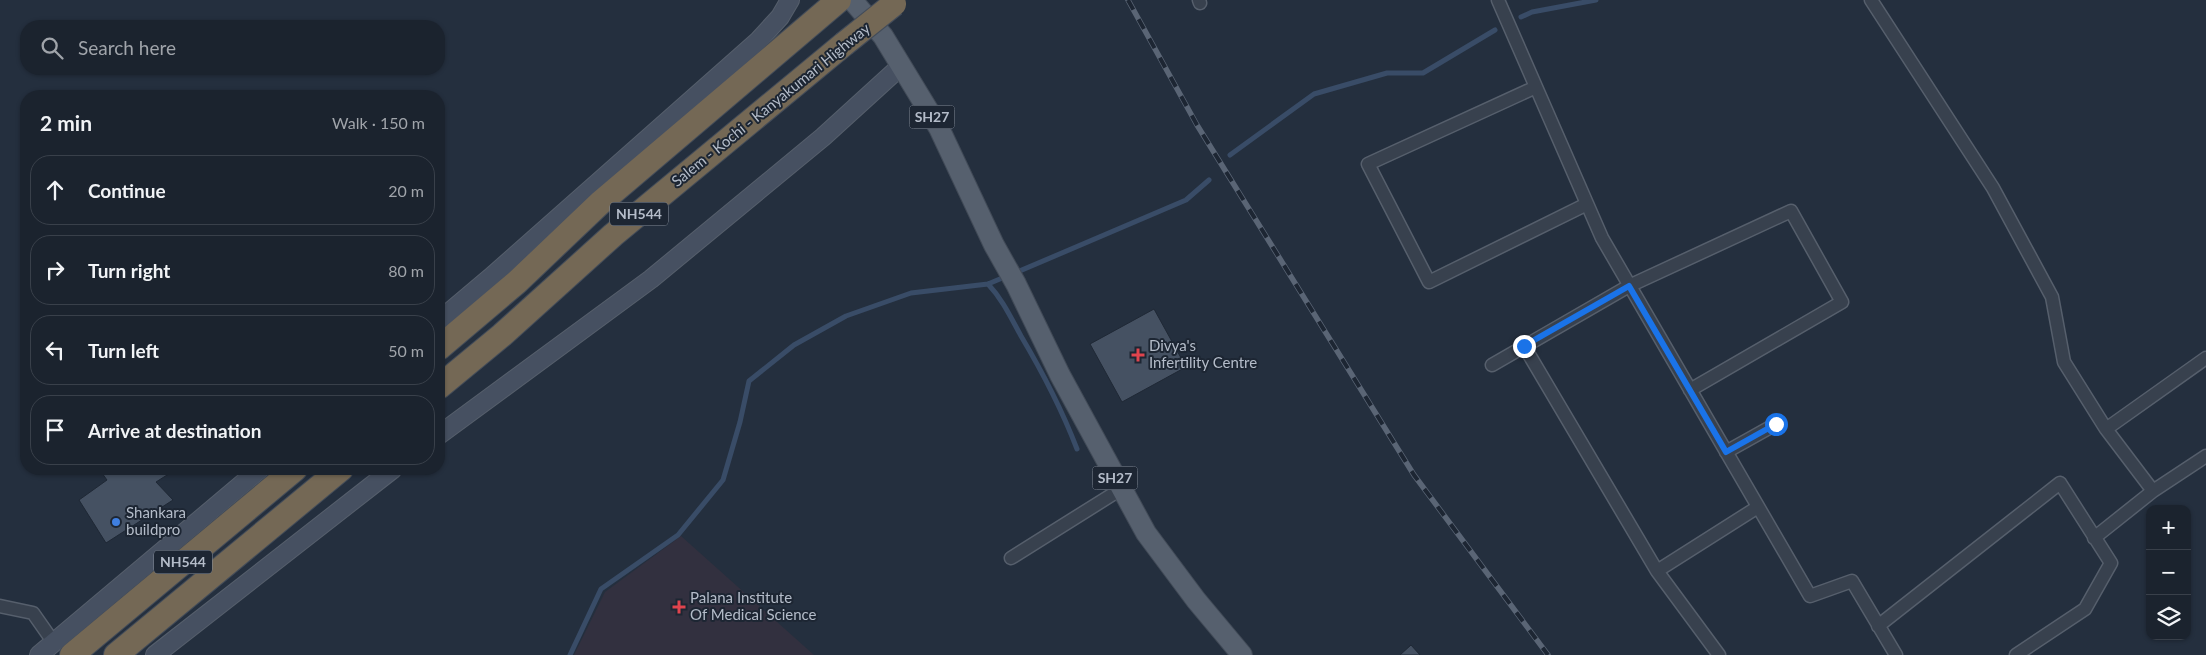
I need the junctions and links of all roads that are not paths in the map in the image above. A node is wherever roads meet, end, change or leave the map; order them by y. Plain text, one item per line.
1 (790, 0) edge
2 (852, 0) edge
3 (1498, 0) edge
4 (1871, 0) edge
5 (897, 2) edge
6 (830, 7) edge
7 (901, 66) junction
8 (1536, 87) junction
9 (1587, 204) junction
10 (1629, 286) junction
11 (445, 316) edge
12 (445, 343) edge
13 (1524, 346) junction
14 (2206, 358) edge
15 (1492, 365) dead end
16 (445, 382) edge
17 (1690, 390) junction
18 (1776, 424) dead end
19 (2106, 429) junction
20 (445, 431) edge
21 (1726, 452) junction
22 (2206, 456) edge
23 (253, 475) edge
24 (287, 475) edge
25 (334, 475) edge
26 (385, 475) edge
27 (1121, 489) junction
28 (2153, 491) junction
29 (1758, 507) junction
30 (2094, 538) junction
31 (1011, 558) dead end
32 (1656, 571) junction
33 (0, 606) edge
34 (1878, 626) junction
35 (63, 649) edge
36 (164, 652) edge
37 (39, 655) edge
38 (116, 655) edge
39 (1242, 655) edge
40 (1719, 655) edge
41 (1896, 655) edge
42 (2016, 655) edge

1 - 11 street
2 - 7 main road, SH27
3 - 8 street
4 - 19 street
5 - 16 highway, Salem - Kochi - Kanyakumari Highway / NH544, bridge
6 - 12 highway, NH544
7 - 20 street
7 - 27 main road, SH27
8 - 9 street
8 - 9 street
9 - 10 street
10 - 13 street
10 - 17 street
10 - 17 street
13 - 15 street
13 - 32 street
14 - 19 street
17 - 21 street
18 - 21 street
19 - 28 street
21 - 29 street
22 - 28 street
23 - 35 street
24 - 35 highway, NH544
25 - 38 highway, NH544
26 - 36 street
27 - 31 street
27 - 39 main road, SH27
28 - 30 street
29 - 32 street
29 - 34 street
30 - 34 street
30 - 42 street
32 - 40 street
33 - 35 street
34 - 41 street
35 - 37 street

